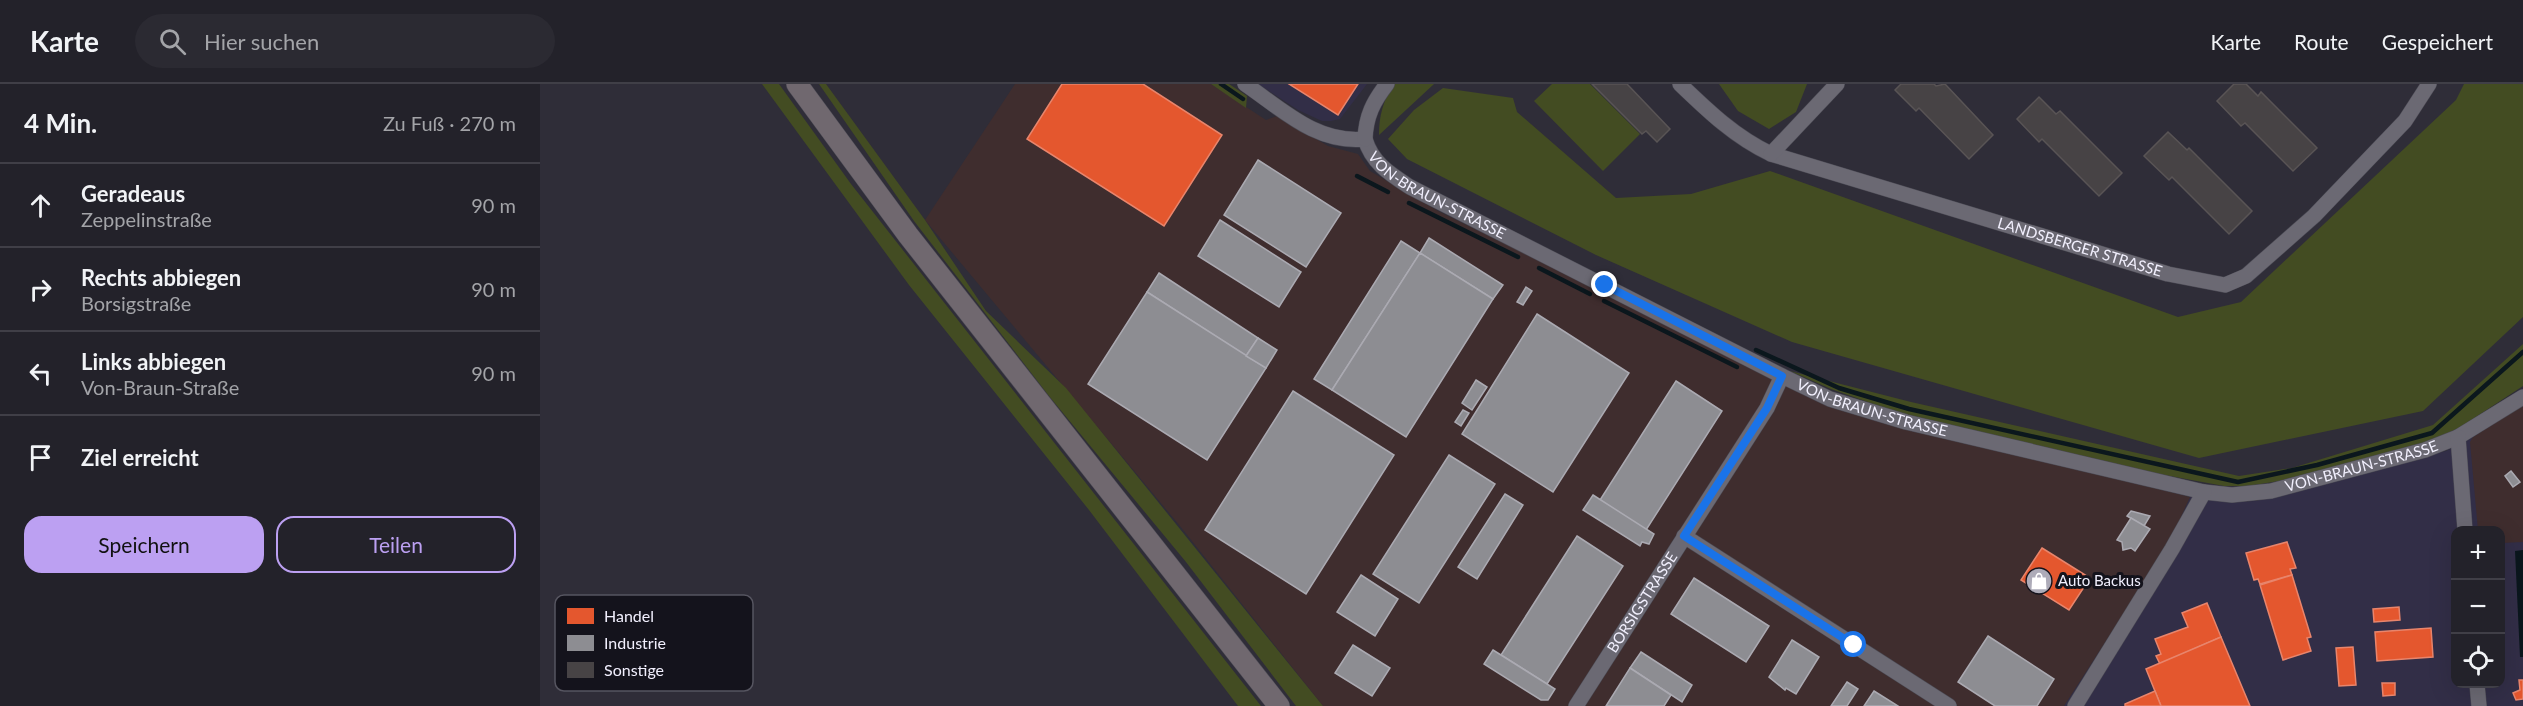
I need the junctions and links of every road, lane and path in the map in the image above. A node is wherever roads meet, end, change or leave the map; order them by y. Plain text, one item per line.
1 (797, 84) edge
2 (1245, 84) edge
3 (1386, 84) edge
4 (1680, 84) edge
5 (1837, 84) edge
6 (2428, 84) edge
7 (1365, 139) junction
8 (1771, 154) junction
9 (1782, 376) junction
10 (2523, 397) edge
11 (2458, 437) junction
12 (2204, 492) junction
13 (2465, 526) edge
14 (1684, 536) junction
15 (2477, 688) edge
16 (1279, 706) edge
17 (1576, 706) edge
18 (1949, 706) edge
19 (2075, 706) edge
20 (2479, 706) edge

1 - 16 highway
2 - 7 street, VON-BRAUN-STRASSE
3 - 7 street
4 - 8 street, LANDSBERGER STRASSE
5 - 8 street
6 - 8 street, LANDSBERGER STRASSE
7 - 9 street, VON-BRAUN-STRASSE
9 - 12 street, VON-BRAUN-STRASSE
9 - 14 street, BORSIGSTRASSE
10 - 11 street, VON-BRAUN-STRASSE
11 - 12 street, VON-BRAUN-STRASSE
11 - 13 street
12 - 19 street
14 - 17 street, BORSIGSTRASSE
14 - 18 street
15 - 20 street

